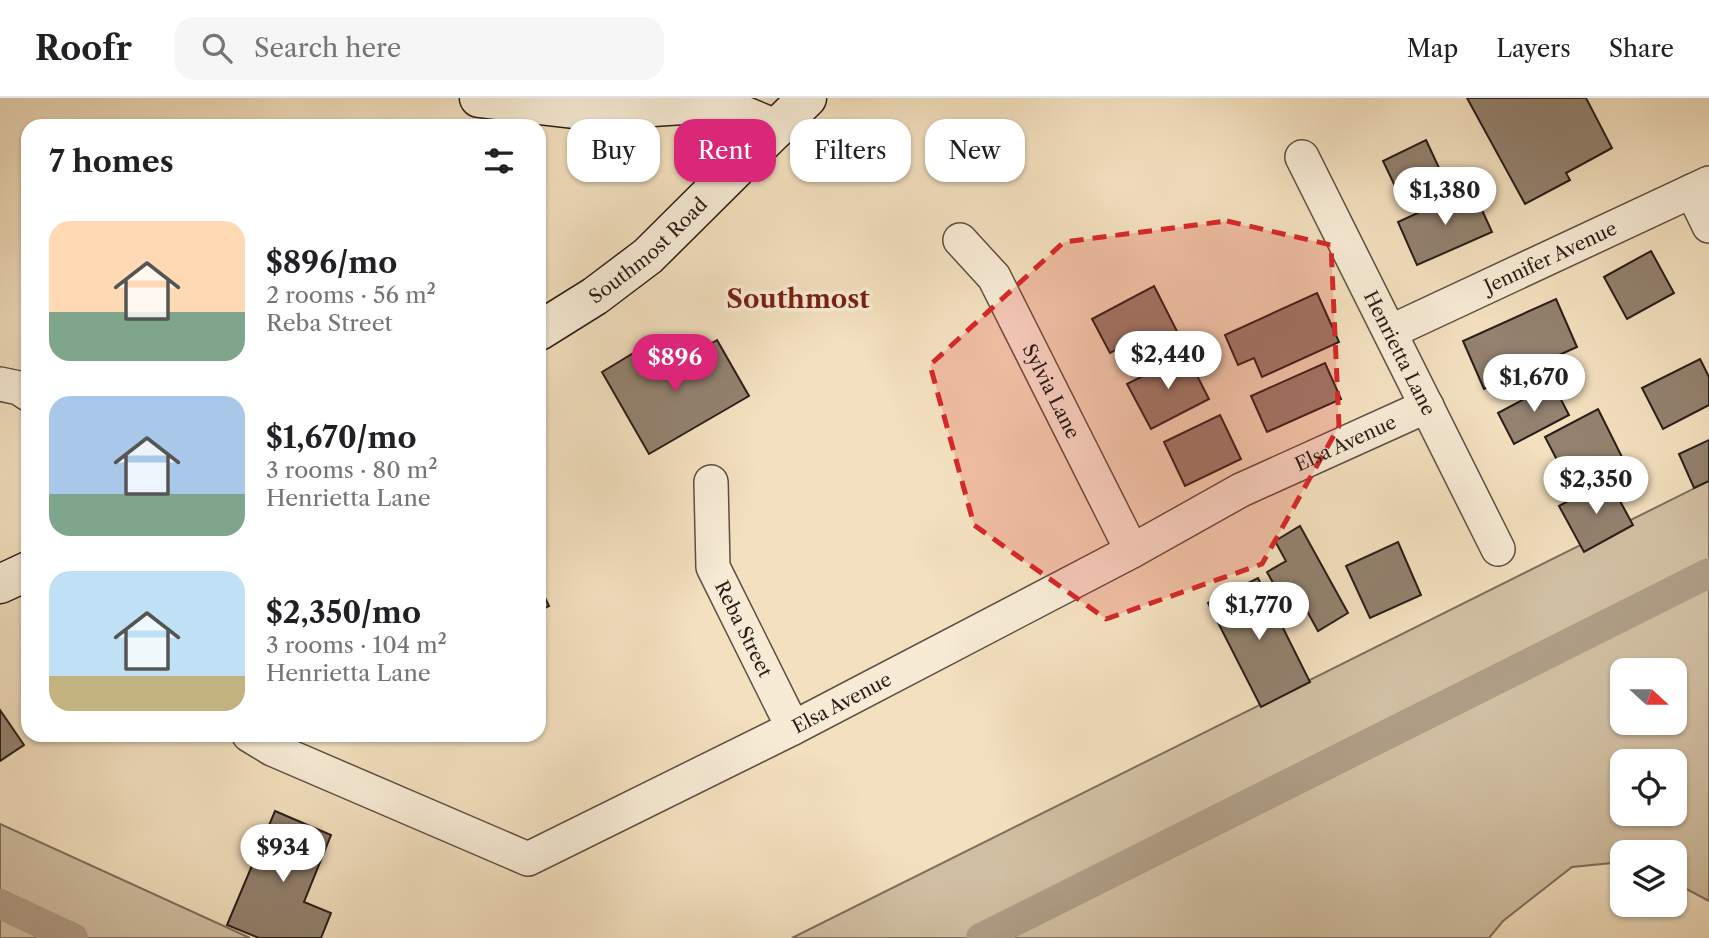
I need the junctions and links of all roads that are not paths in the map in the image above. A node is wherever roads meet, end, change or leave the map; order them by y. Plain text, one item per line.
1 (479, 98) edge
2 (807, 98) edge
3 (592, 105) edge
4 (751, 119) edge
5 (776, 130) edge
6 (1302, 157) dead end
7 (723, 182) edge
8 (1701, 187) edge
9 (1709, 226) edge
10 (960, 240) dead end
11 (546, 327) edge
12 (1390, 332) junction
13 (0, 384) edge
14 (21, 389) edge
15 (1427, 406) junction
16 (711, 482) dead end
17 (1498, 549) dead end
18 (1132, 551) junction
19 (21, 574) edge
20 (0, 584) edge
21 (793, 728) junction
22 (261, 742) edge

1 - 3 main road
2 - 5 main road, Southmost Road
3 - 4 main road
6 - 12 street, Henrietta Lane
7 - 11 main road, Southmost Road
8 - 9 street
8 - 12 street, Jennifer Avenue
10 - 18 street, Sylvia Lane
12 - 15 street, Henrietta Lane
13 - 14 street
15 - 17 street, Henrietta Lane
15 - 18 street, Elsa Avenue
16 - 21 street, Reba Street
18 - 21 street, Elsa Avenue
19 - 20 main road
21 - 22 street, Elsa Avenue

